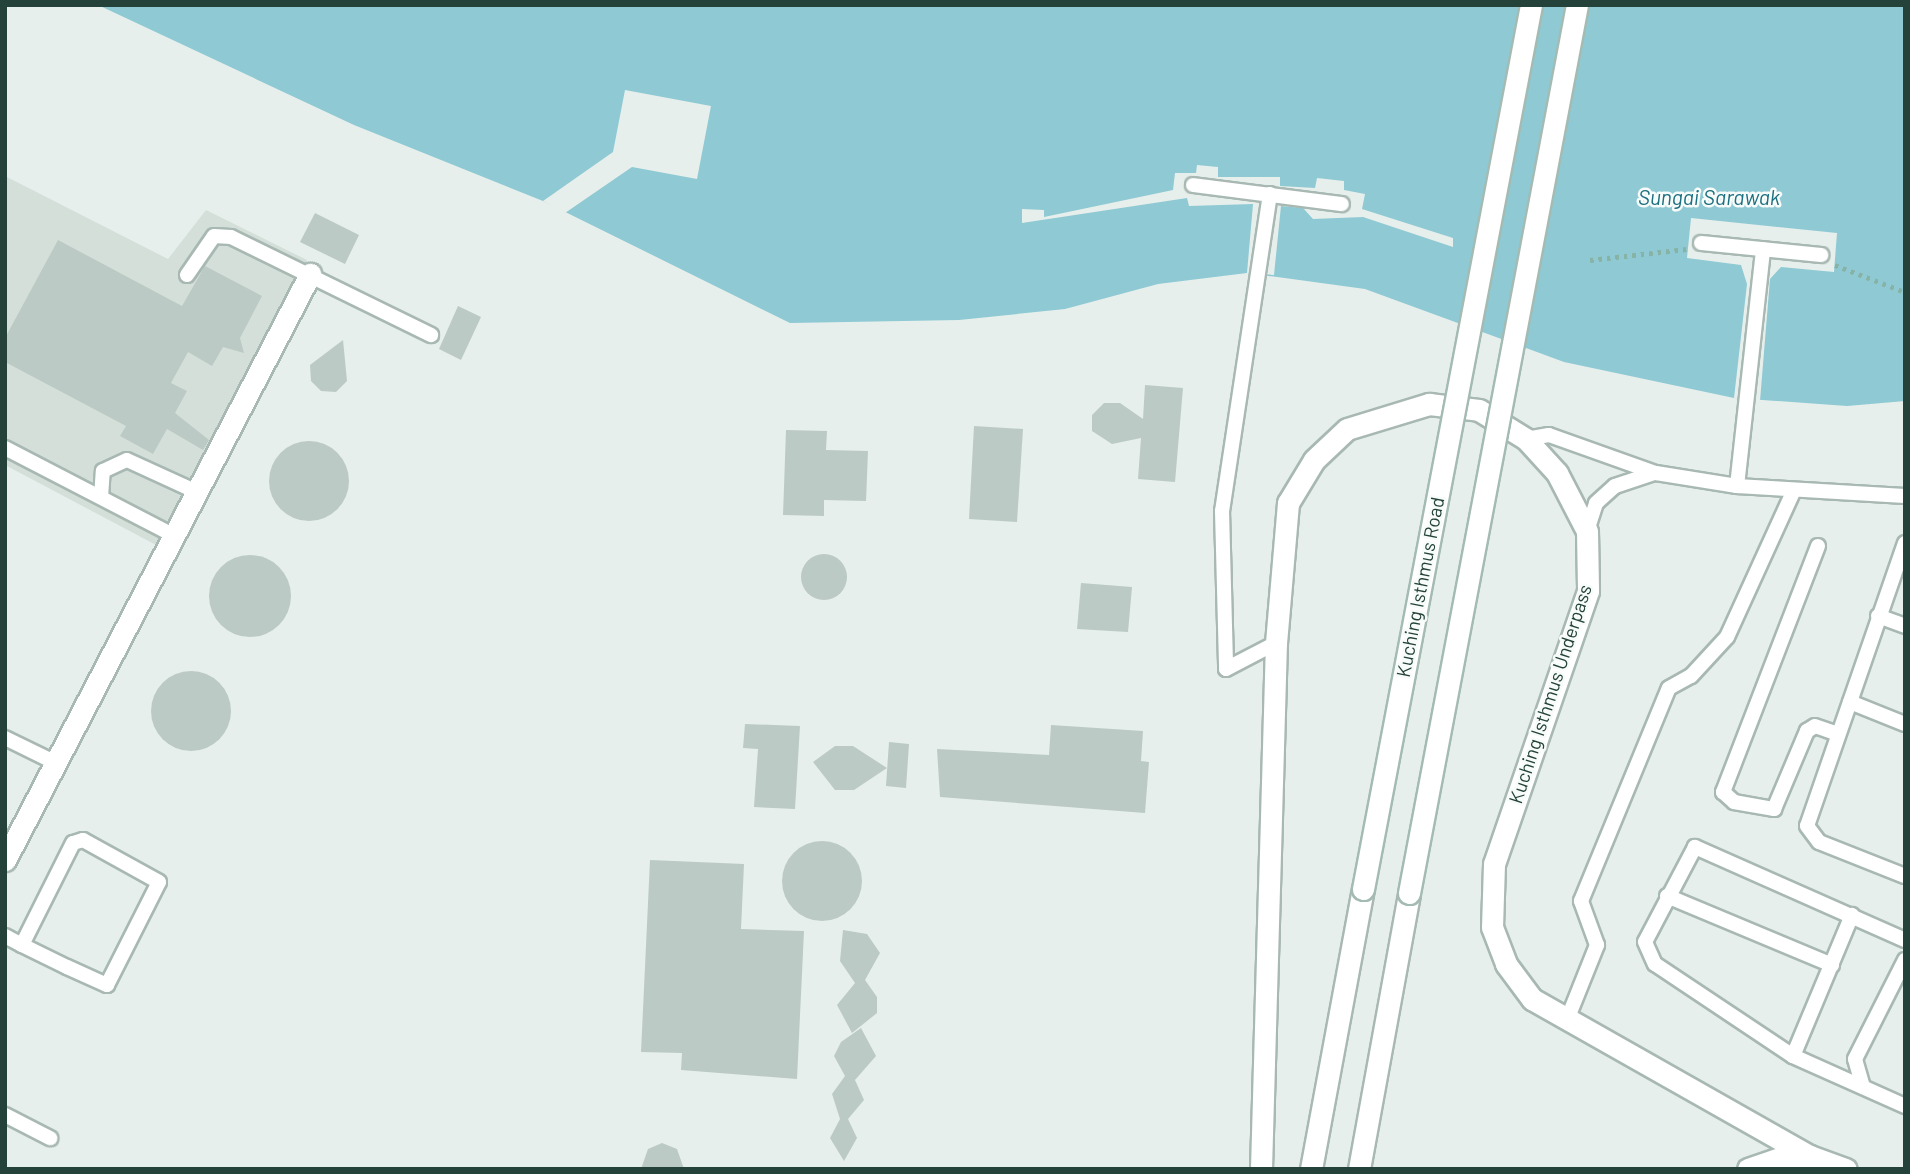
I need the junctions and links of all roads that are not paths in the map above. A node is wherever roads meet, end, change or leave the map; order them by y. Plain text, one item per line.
1 (1531, 5) edge
2 (1577, 5) edge
3 (1193, 185) dead end
4 (1270, 194) junction
5 (1342, 204) dead end
6 (1701, 243) dead end
7 (1763, 249) junction
8 (1821, 255) dead end
9 (310, 274) junction
10 (187, 275) dead end
11 (431, 335) dead end
12 (1525, 439) junction
13 (5, 448) edge
14 (1656, 473) junction
15 (1737, 486) junction
16 (1793, 492) junction
17 (199, 493) junction
18 (1905, 496) edge
19 (101, 498) junction
20 (1587, 531) junction
21 (175, 536) junction
22 (1905, 543) edge
23 (1818, 546) dead end
24 (1878, 616) junction
25 (1905, 626) edge
26 (1276, 643) junction
27 (1850, 702) junction
28 (1905, 724) edge
29 (1838, 734) junction
30 (5, 738) edge
31 (56, 763) junction
32 (5, 860) edge
33 (1905, 876) edge
34 (1667, 896) junction
35 (1852, 915) junction
36 (5, 936) edge
37 (1905, 940) edge
38 (22, 945) junction
39 (1905, 960) edge
40 (1832, 965) junction
41 (1567, 1020) junction
42 (1793, 1056) junction
43 (1863, 1087) junction
44 (1905, 1106) edge
45 (5, 1115) edge
46 (50, 1138) dead end
47 (1810, 1157) junction
48 (1261, 1169) edge
49 (1311, 1169) edge
50 (1359, 1169) edge
51 (1748, 1169) edge
52 (1846, 1169) edge

1 - 49 street, Kuching Isthmus Road, bridge
2 - 50 street, bridge
3 - 4 lane
4 - 5 lane
4 - 26 lane
6 - 7 lane
7 - 8 lane
7 - 15 lane
9 - 10 lane
9 - 11 lane
9 - 17 street
12 - 14 lane
12 - 20 street, Kuching Isthmus Underpass
12 - 26 street, Kuching Isthmus Underpass
13 - 19 lane
14 - 15 lane
14 - 20 lane
15 - 16 lane
16 - 18 lane
16 - 41 lane
17 - 19 lane
17 - 21 street
19 - 21 lane
20 - 41 street, Kuching Isthmus Underpass
21 - 31 street
22 - 24 lane
23 - 29 lane
24 - 25 lane
24 - 27 lane
26 - 48 street, Kuching Isthmus Underpass
27 - 28 lane
27 - 29 lane
29 - 33 lane
30 - 31 lane
31 - 32 street
34 - 35 lane
34 - 40 lane
34 - 42 lane
35 - 37 lane
35 - 40 lane
36 - 38 lane
38 - 38 lane
39 - 43 lane
40 - 42 lane
41 - 47 street, Kuching Isthmus Underpass
42 - 43 lane
43 - 44 lane
45 - 46 lane
47 - 51 street
47 - 52 street

